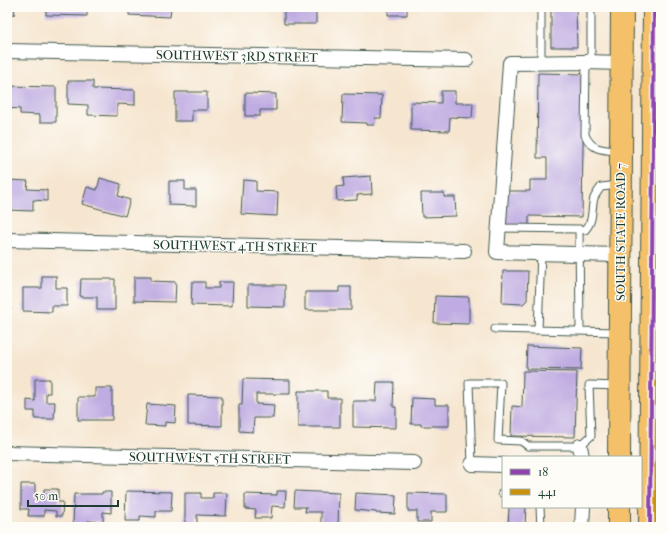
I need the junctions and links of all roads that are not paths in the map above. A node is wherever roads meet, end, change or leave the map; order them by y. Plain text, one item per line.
1 (541, 7) edge
2 (592, 7) edge
3 (622, 7) edge
4 (654, 7) edge
5 (657, 47) edge
6 (7, 51) edge
7 (466, 60) dead end
8 (588, 62) junction
9 (541, 63) junction
10 (621, 63) junction
11 (657, 109) edge
12 (621, 151) junction
13 (621, 185) junction
14 (657, 196) edge
15 (620, 208) junction
16 (498, 228) junction
17 (579, 229) junction
18 (7, 240) edge
19 (657, 243) edge
20 (464, 251) dead end
21 (541, 253) junction
22 (580, 254) junction
23 (620, 255) junction
24 (657, 275) edge
25 (652, 299) junction
26 (495, 329) dead end
27 (538, 330) junction
28 (580, 331) junction
29 (620, 332) junction
30 (620, 386) junction
31 (656, 433) edge
32 (581, 452) edge
33 (7, 453) edge
34 (619, 456) edge
35 (414, 463) dead end
36 (472, 464) joint
37 (502, 465) edge
38 (540, 508) edge
39 (583, 508) edge
40 (619, 508) edge
41 (541, 527) edge
42 (582, 527) edge
43 (619, 527) edge
44 (650, 527) edge

1 - 9 lane
2 - 8 lane
3 - 10 main road, SOUTH STATE ROAD 7
4 - 5 main road
5 - 11 main road
6 - 7 street, SOUTHWEST 3RD STREET
8 - 9 street
8 - 10 street
8 - 12 lane
9 - 16 street
10 - 12 main road, SOUTH STATE ROAD 7
11 - 14 main road
12 - 13 main road, SOUTH STATE ROAD 7
13 - 15 main road, SOUTH STATE ROAD 7
13 - 17 lane
14 - 19 main road
15 - 19 main road
15 - 23 main road, SOUTH STATE ROAD 7
16 - 17 lane
16 - 21 street
17 - 22 lane
18 - 20 street, SOUTHWEST 4TH STREET
19 - 24 main road
21 - 22 street
21 - 27 lane
22 - 23 street
22 - 28 lane
23 - 25 main road
23 - 29 main road, SOUTH STATE ROAD 7
24 - 25 main road
25 - 31 main road
26 - 27 lane
27 - 28 lane
28 - 29 lane
29 - 30 main road, SOUTH STATE ROAD 7
30 - 32 lane
30 - 34 main road, SOUTH STATE ROAD 7
31 - 44 main road
32 - 36 lane
33 - 35 street, SOUTHWEST 5TH STREET
36 - 37 street
38 - 41 lane
39 - 42 street
40 - 43 main road

